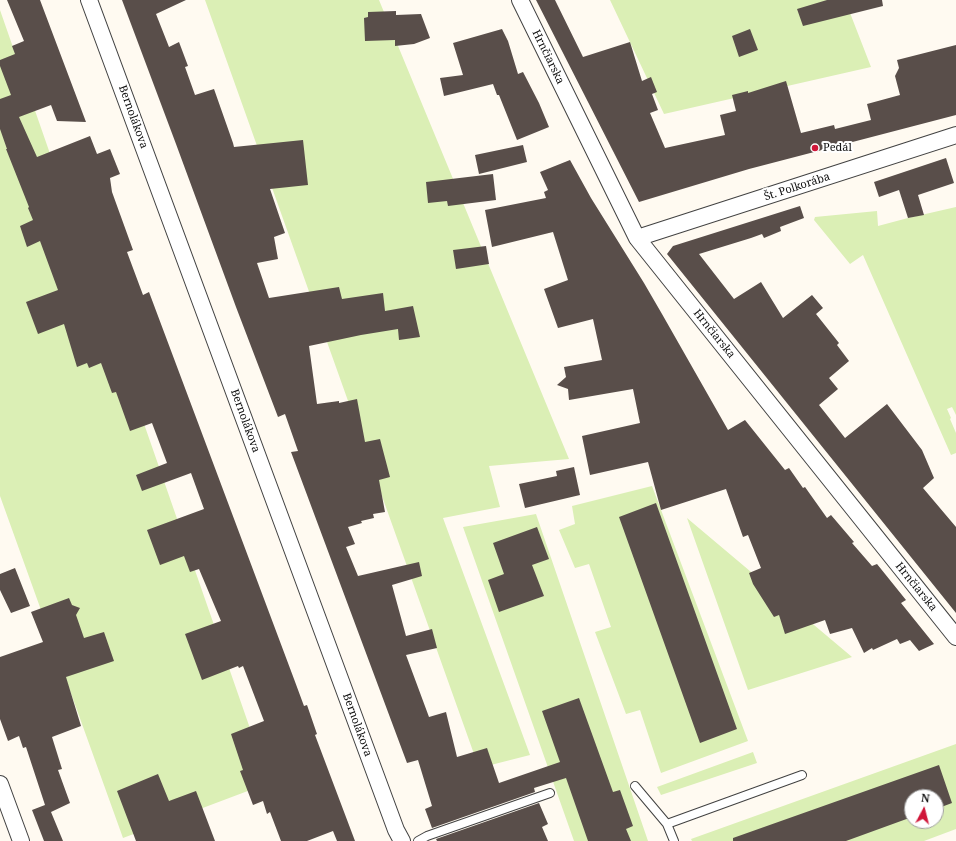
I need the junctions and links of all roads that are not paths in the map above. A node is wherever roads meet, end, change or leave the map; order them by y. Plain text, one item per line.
1 (89, 0) edge
2 (520, 0) edge
3 (956, 135) edge
4 (637, 238) junction
5 (956, 637) edge
6 (802, 774) dead end
7 (0, 784) edge
8 (635, 786) dead end
9 (550, 793) dead end
10 (667, 824) junction
11 (21, 841) edge
12 (402, 841) edge
13 (418, 841) edge
14 (674, 841) edge

1 - 12 street, Bernolákova
2 - 4 street, Hrnčiarska
3 - 4 street, Št. Polkorába
4 - 5 street, Hrnčiarska
6 - 10 lane
7 - 11 street
8 - 10 lane
9 - 13 lane
10 - 14 lane

